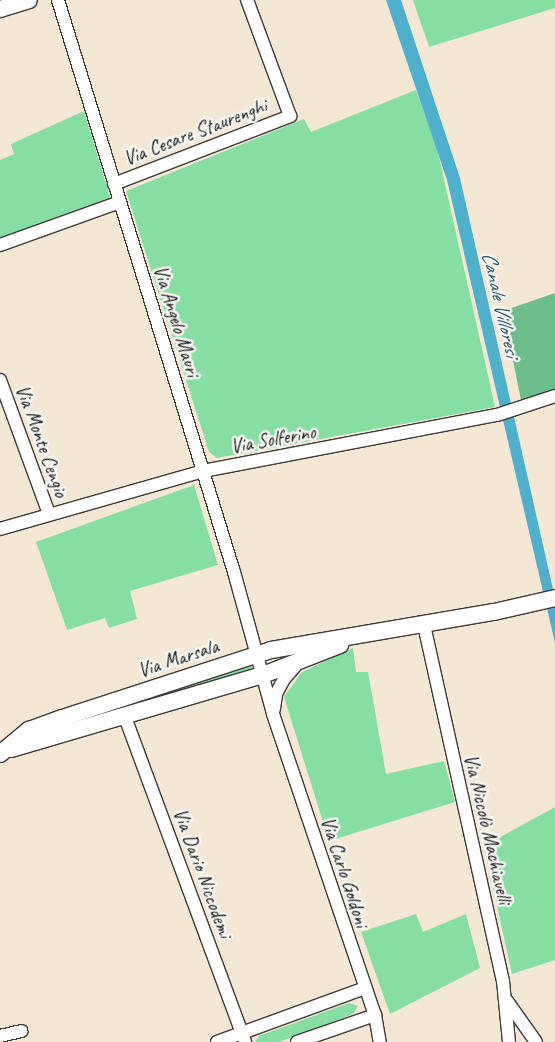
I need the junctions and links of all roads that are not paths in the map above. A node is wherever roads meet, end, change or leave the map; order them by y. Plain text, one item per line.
1 (29, 0) edge
2 (58, 0) edge
3 (247, 0) edge
4 (1, 6) edge
5 (114, 184) junction
6 (120, 202) junction
7 (0, 245) edge
8 (0, 380) edge
9 (555, 396) edge
10 (203, 471) junction
11 (49, 514) junction
12 (0, 530) edge
13 (550, 600) edge
14 (424, 625) junction
15 (373, 633) junction
16 (257, 654) junction
17 (300, 660) junction
18 (263, 675) junction
19 (273, 714) junction
20 (125, 717) junction
21 (4, 752) edge
22 (364, 988) junction
23 (506, 1001) junction
24 (375, 1015) junction
25 (21, 1031) dead end
26 (0, 1036) edge
27 (243, 1038) edge
28 (222, 1040) edge
29 (297, 1042) edge
30 (380, 1042) edge
31 (508, 1042) edge
32 (536, 1042) edge

1 - 4 street
2 - 5 street, Via Angelo Mauri
3 - 5 street, Via Cesare Staurenghi
5 - 6 street, Via Angelo Mauri
6 - 7 street
6 - 10 street, Via Angelo Mauri
8 - 11 street, Via Monte Cengio
9 - 10 street, Via Solferino
10 - 11 street, Via Solferino
10 - 16 street, Via Angelo Mauri
11 - 12 street, Via Solferino
13 - 14 street, Via Marsala
14 - 15 street, Via Marsala
14 - 23 street, Via Niccolò Machiavelli
15 - 16 street, Via Marsala
15 - 17 street, Via Marsala
16 - 18 street, Via Carlo Goldoni
16 - 21 street, Via Marsala
17 - 18 street, Via Marsala
17 - 19 street
18 - 19 street, Via Carlo Goldoni
18 - 20 street, Via Marsala
19 - 22 street, Via Carlo Goldoni
20 - 21 street, Via Marsala
20 - 27 street, Via Dario Niccodemi
22 - 24 street, Via Carlo Goldoni
22 - 27 street
23 - 31 street, Via Niccolò Machiavelli
23 - 32 street
24 - 29 street
24 - 30 street, Via Carlo Goldoni
25 - 26 street
27 - 28 street

